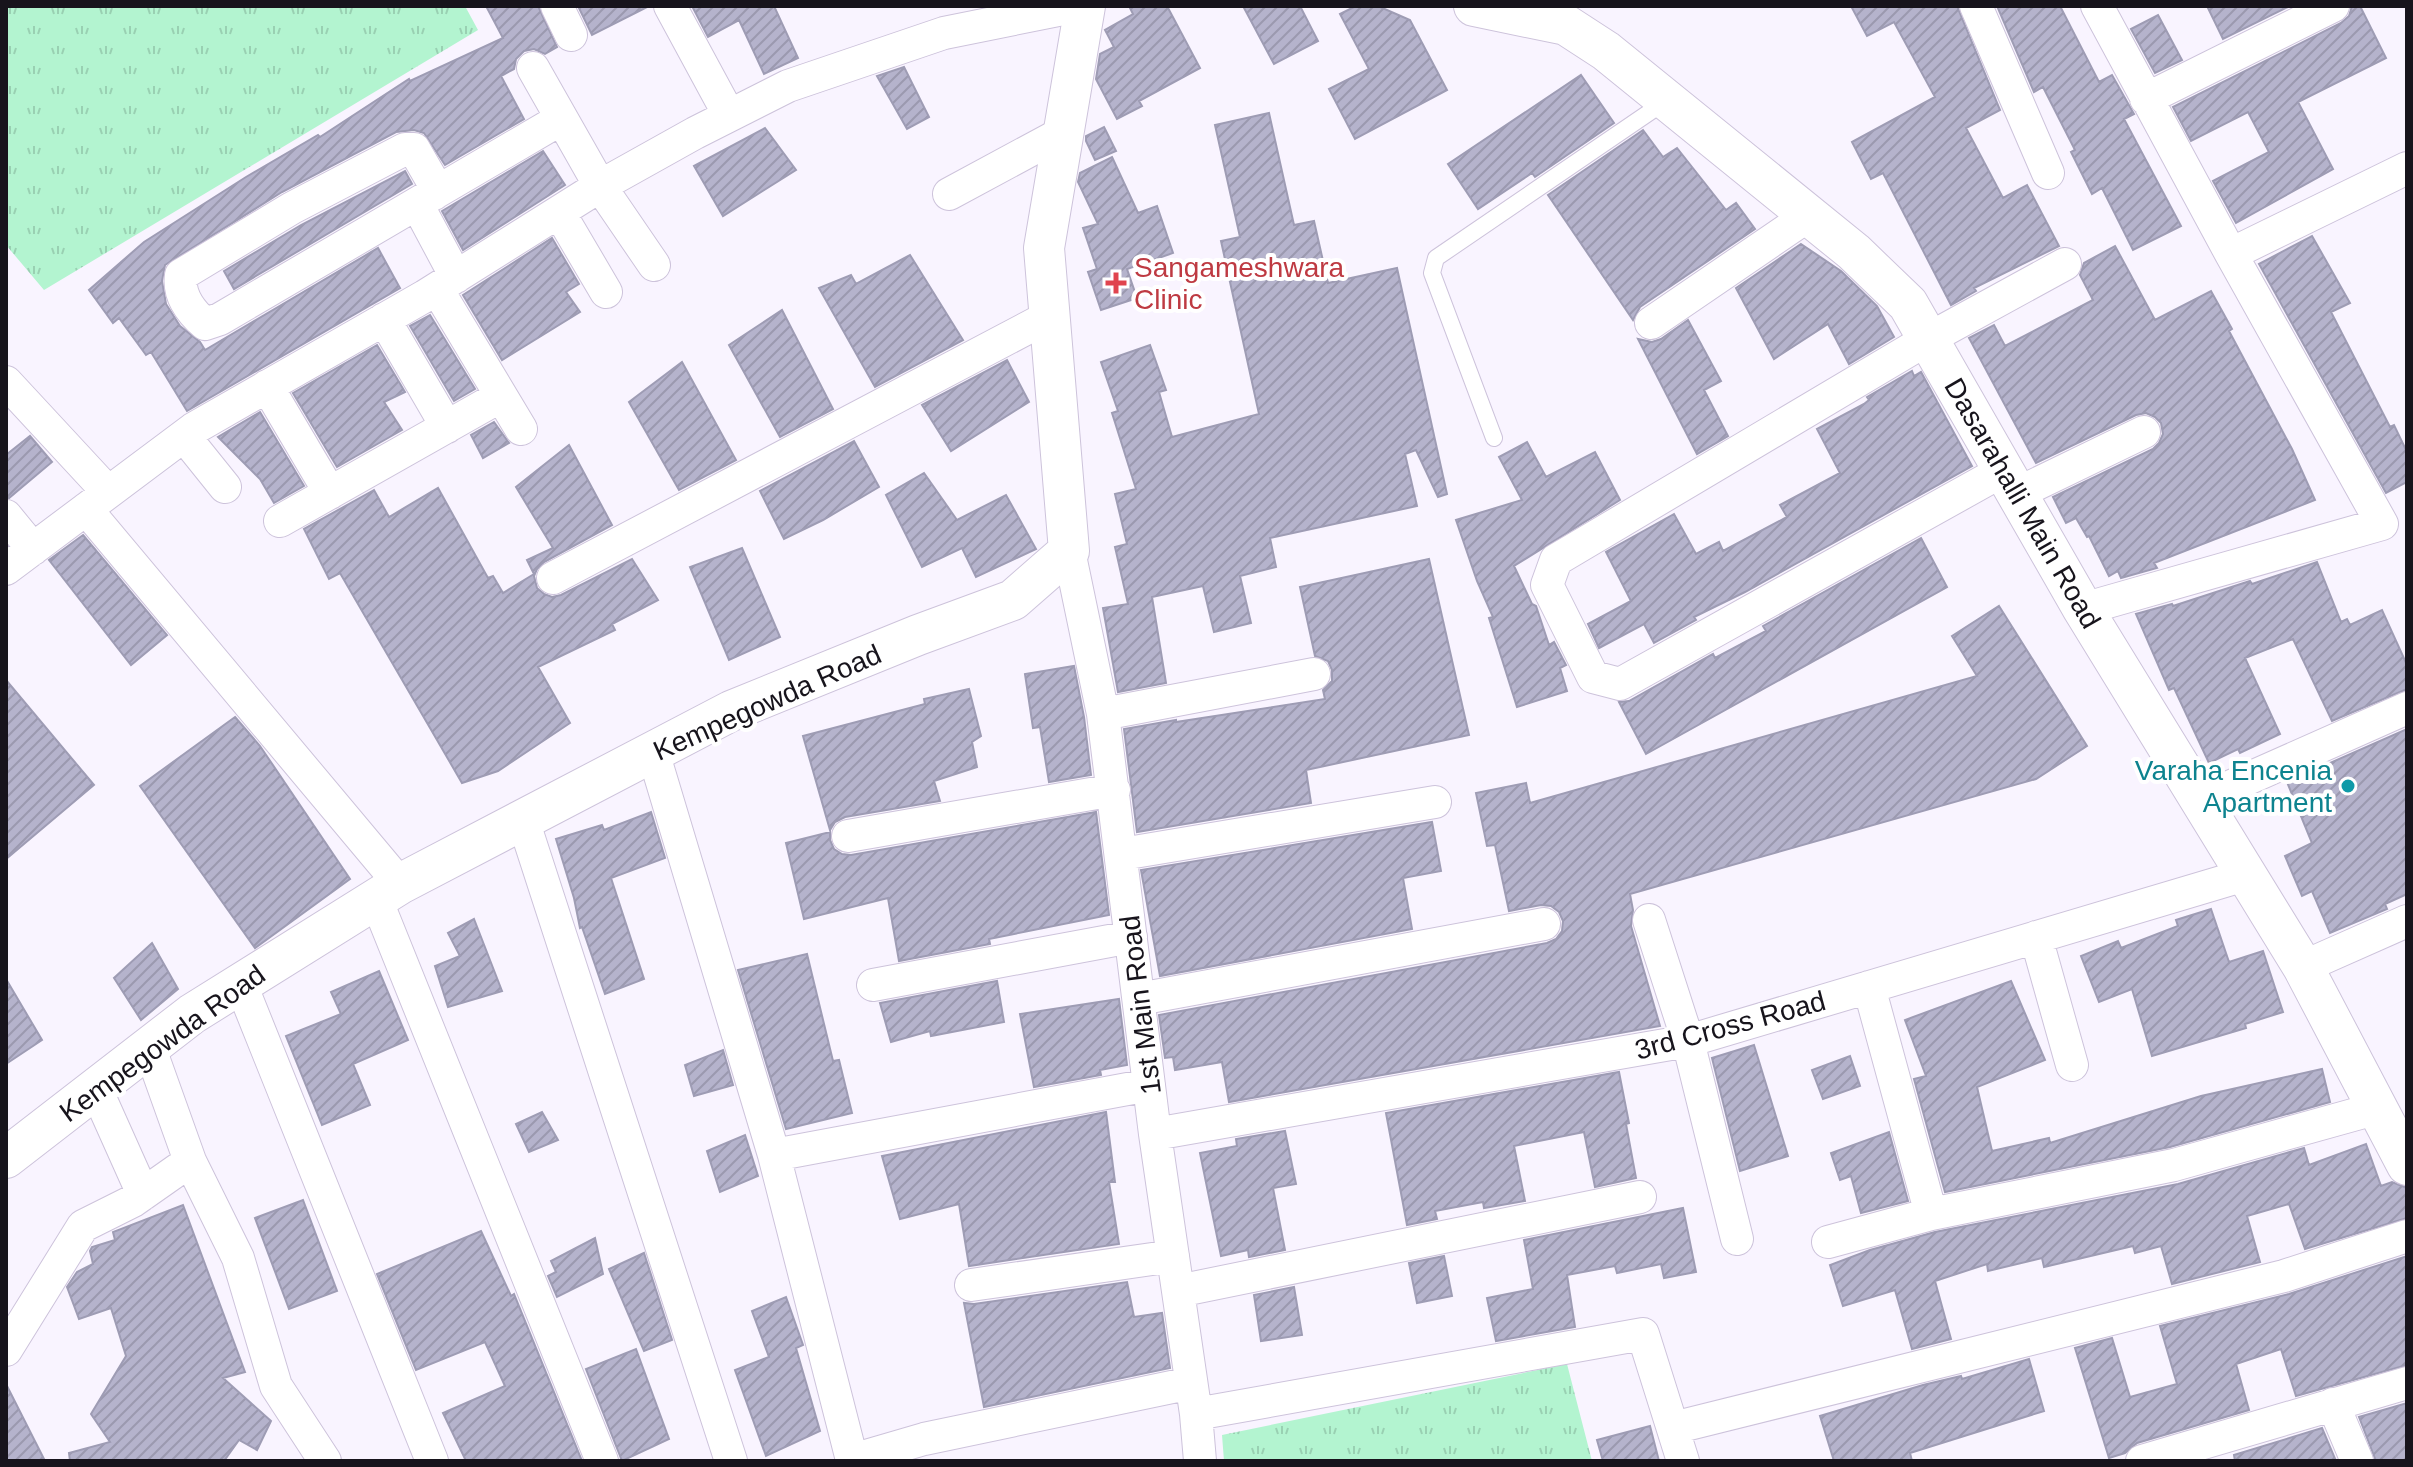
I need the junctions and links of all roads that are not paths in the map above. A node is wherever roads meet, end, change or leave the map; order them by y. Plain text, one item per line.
1 (557, 6) edge
2 (670, 6) edge
3 (1078, 6) edge
4 (1085, 6) edge
5 (1474, 6) edge
6 (1976, 6) edge
7 (2097, 6) edge
8 (2333, 6) edge
9 (571, 35) dead end
10 (533, 68) dead end
11 (2146, 99) junction
12 (1667, 101) junction
13 (729, 115) junction
14 (561, 119) junction
15 (1064, 132) junction
16 (2407, 168) edge
17 (2048, 173) dead end
18 (600, 186) junction
19 (949, 194) dead end
20 (425, 199) junction
21 (559, 212) junction
22 (1809, 215) junction
23 (2231, 254) junction
24 (2065, 264) dead end
25 (654, 265) dead end
26 (446, 283) junction
27 (606, 292) dead end
28 (1050, 316) junction
29 (384, 319) junction
30 (1651, 323) dead end
31 (1928, 339) junction
32 (6, 382) edge
33 (267, 386) junction
34 (501, 396) junction
35 (447, 427) junction
36 (521, 429) dead end
37 (2144, 432) dead end
38 (184, 436) junction
39 (1494, 438) dead end
40 (2010, 482) junction
41 (225, 487) dead end
42 (330, 493) junction
43 (97, 501) junction
44 (6, 516) edge
45 (2395, 518) edge
46 (280, 521) dead end
47 (33, 549) junction
48 (1069, 551) junction
49 (6, 569) edge
50 (553, 578) dead end
51 (2083, 609) junction
52 (1314, 674) dead end
53 (2407, 708) edge
54 (1103, 714) junction
55 (653, 752) junction
56 (1114, 790) junction
57 (2200, 800) junction
58 (1435, 802) dead end
59 (523, 820) junction
60 (848, 836) dead end
61 (1122, 854) junction
62 (2245, 875) junction
63 (388, 892) junction
64 (1649, 920) dead end
65 (2407, 921) edge
66 (1544, 924) dead end
67 (1131, 937) junction
68 (2036, 937) junction
69 (2303, 967) junction
70 (240, 982) junction
71 (873, 985) dead end
72 (1869, 987) junction
73 (1139, 999) junction
74 (1688, 1041) junction
75 (150, 1049) junction
76 (2072, 1065) dead end
77 (1149, 1085) junction
78 (96, 1089) junction
79 (2378, 1108) junction
80 (1155, 1134) junction
81 (774, 1155) junction
82 (6, 1158) edge
83 (190, 1161) junction
84 (2407, 1165) edge
85 (143, 1194) junction
86 (1640, 1197) dead end
87 (1931, 1214) junction
88 (2407, 1236) edge
89 (1737, 1239) dead end
90 (1828, 1242) dead end
91 (1173, 1256) junction
92 (971, 1285) dead end
93 (1178, 1291) junction
94 (6, 1350) edge
95 (2407, 1383) edge
96 (1194, 1399) junction
97 (2333, 1404) junction
98 (1673, 1428) junction
99 (927, 1450) edge
100 (850, 1460) edge
101 (325, 1461) edge
102 (432, 1461) edge
103 (602, 1461) edge
104 (731, 1461) edge
105 (1200, 1461) edge
106 (1683, 1461) edge
107 (2142, 1461) edge
108 (2357, 1461) edge

1 - 9 street
2 - 13 street
3 - 13 street
4 - 15 street
5 - 12 street, Dasarahalli Main Road
6 - 17 street
7 - 11 street
8 - 11 street
10 - 14 street
11 - 23 street
12 - 22 street, Dasarahalli Main Road
12 - 39 lane
13 - 18 street
14 - 18 street
14 - 20 street
15 - 19 street
15 - 28 street
16 - 23 street
18 - 21 street
18 - 25 street
20 - 20 street
20 - 26 street
21 - 26 street
21 - 27 street
22 - 30 street
22 - 31 street, Dasarahalli Main Road
23 - 45 street
24 - 31 street
26 - 29 street
26 - 34 street
28 - 48 street
28 - 50 street
29 - 33 street
29 - 35 street
31 - 40 street, Dasarahalli Main Road
31 - 40 street
32 - 43 street
33 - 38 street
33 - 42 street
34 - 35 street
34 - 36 street
35 - 42 street
37 - 40 street
38 - 41 street
38 - 43 street
40 - 51 street, Dasarahalli Main Road
42 - 46 street
43 - 47 street
43 - 63 street
44 - 47 street
45 - 51 street
47 - 49 street
48 - 54 street, 1st Main Road
48 - 55 street, Kempegowda Road
51 - 57 street, Dasarahalli Main Road
52 - 54 street
53 - 57 street
54 - 56 street, 1st Main Road
55 - 59 street, Kempegowda Road
55 - 81 street
56 - 60 street
56 - 61 street, 1st Main Road
57 - 62 street, Dasarahalli Main Road
58 - 61 street
59 - 63 street, Kempegowda Road
59 - 104 street
61 - 67 street, 1st Main Road
62 - 68 street, 3rd Cross Road
62 - 69 street, Dasarahalli Main Road
63 - 70 street, Kempegowda Road
63 - 103 street
64 - 74 street
65 - 69 street
66 - 73 street
67 - 71 street
67 - 73 street, 1st Main Road
68 - 72 street, 3rd Cross Road
68 - 76 street
69 - 79 street, Dasarahalli Main Road
70 - 75 street, Kempegowda Road
70 - 102 street
72 - 74 street, 3rd Cross Road
72 - 87 street
73 - 77 street, 1st Main Road
74 - 80 street, 3rd Cross Road
74 - 89 street
75 - 78 street, Kempegowda Road
75 - 83 street
77 - 80 street, 1st Main Road
77 - 81 street
78 - 82 street, Kempegowda Road
78 - 85 street
79 - 84 street, Dasarahalli Main Road
79 - 87 street
80 - 91 street, 1st Main Road
81 - 100 street
83 - 85 street
83 - 101 street
85 - 94 street
86 - 93 street
87 - 90 street
88 - 98 street
91 - 92 street
91 - 93 street, 1st Main Road
93 - 96 street, 1st Main Road
95 - 97 street
96 - 98 street
96 - 99 street
96 - 105 street, 1st Main Road
97 - 107 street
97 - 108 street
98 - 106 street
99 - 100 street

